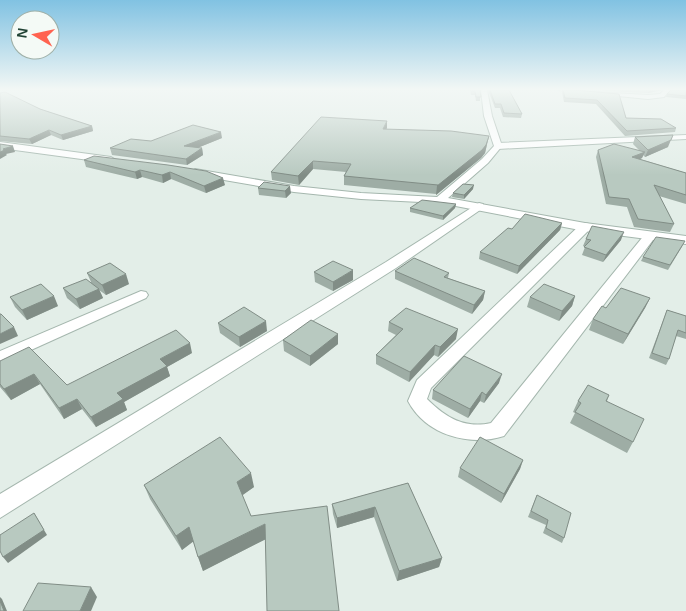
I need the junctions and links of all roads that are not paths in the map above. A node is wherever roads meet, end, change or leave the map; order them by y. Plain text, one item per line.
1 (489, 119) edge
2 (686, 137) edge
3 (0, 145) edge
4 (498, 146) junction
5 (122, 161) edge
6 (180, 169) edge
7 (440, 200) junction
8 (479, 206) junction
9 (585, 228) junction
10 (650, 236) junction
11 (686, 240) edge
12 (140, 295) dead end
13 (0, 358) edge
14 (0, 508) edge

1 - 4 street
2 - 4 street
3 - 5 street
4 - 7 street
6 - 7 street
7 - 8 street
8 - 9 street
8 - 14 street
9 - 10 street
9 - 10 street
10 - 11 street
12 - 13 street

